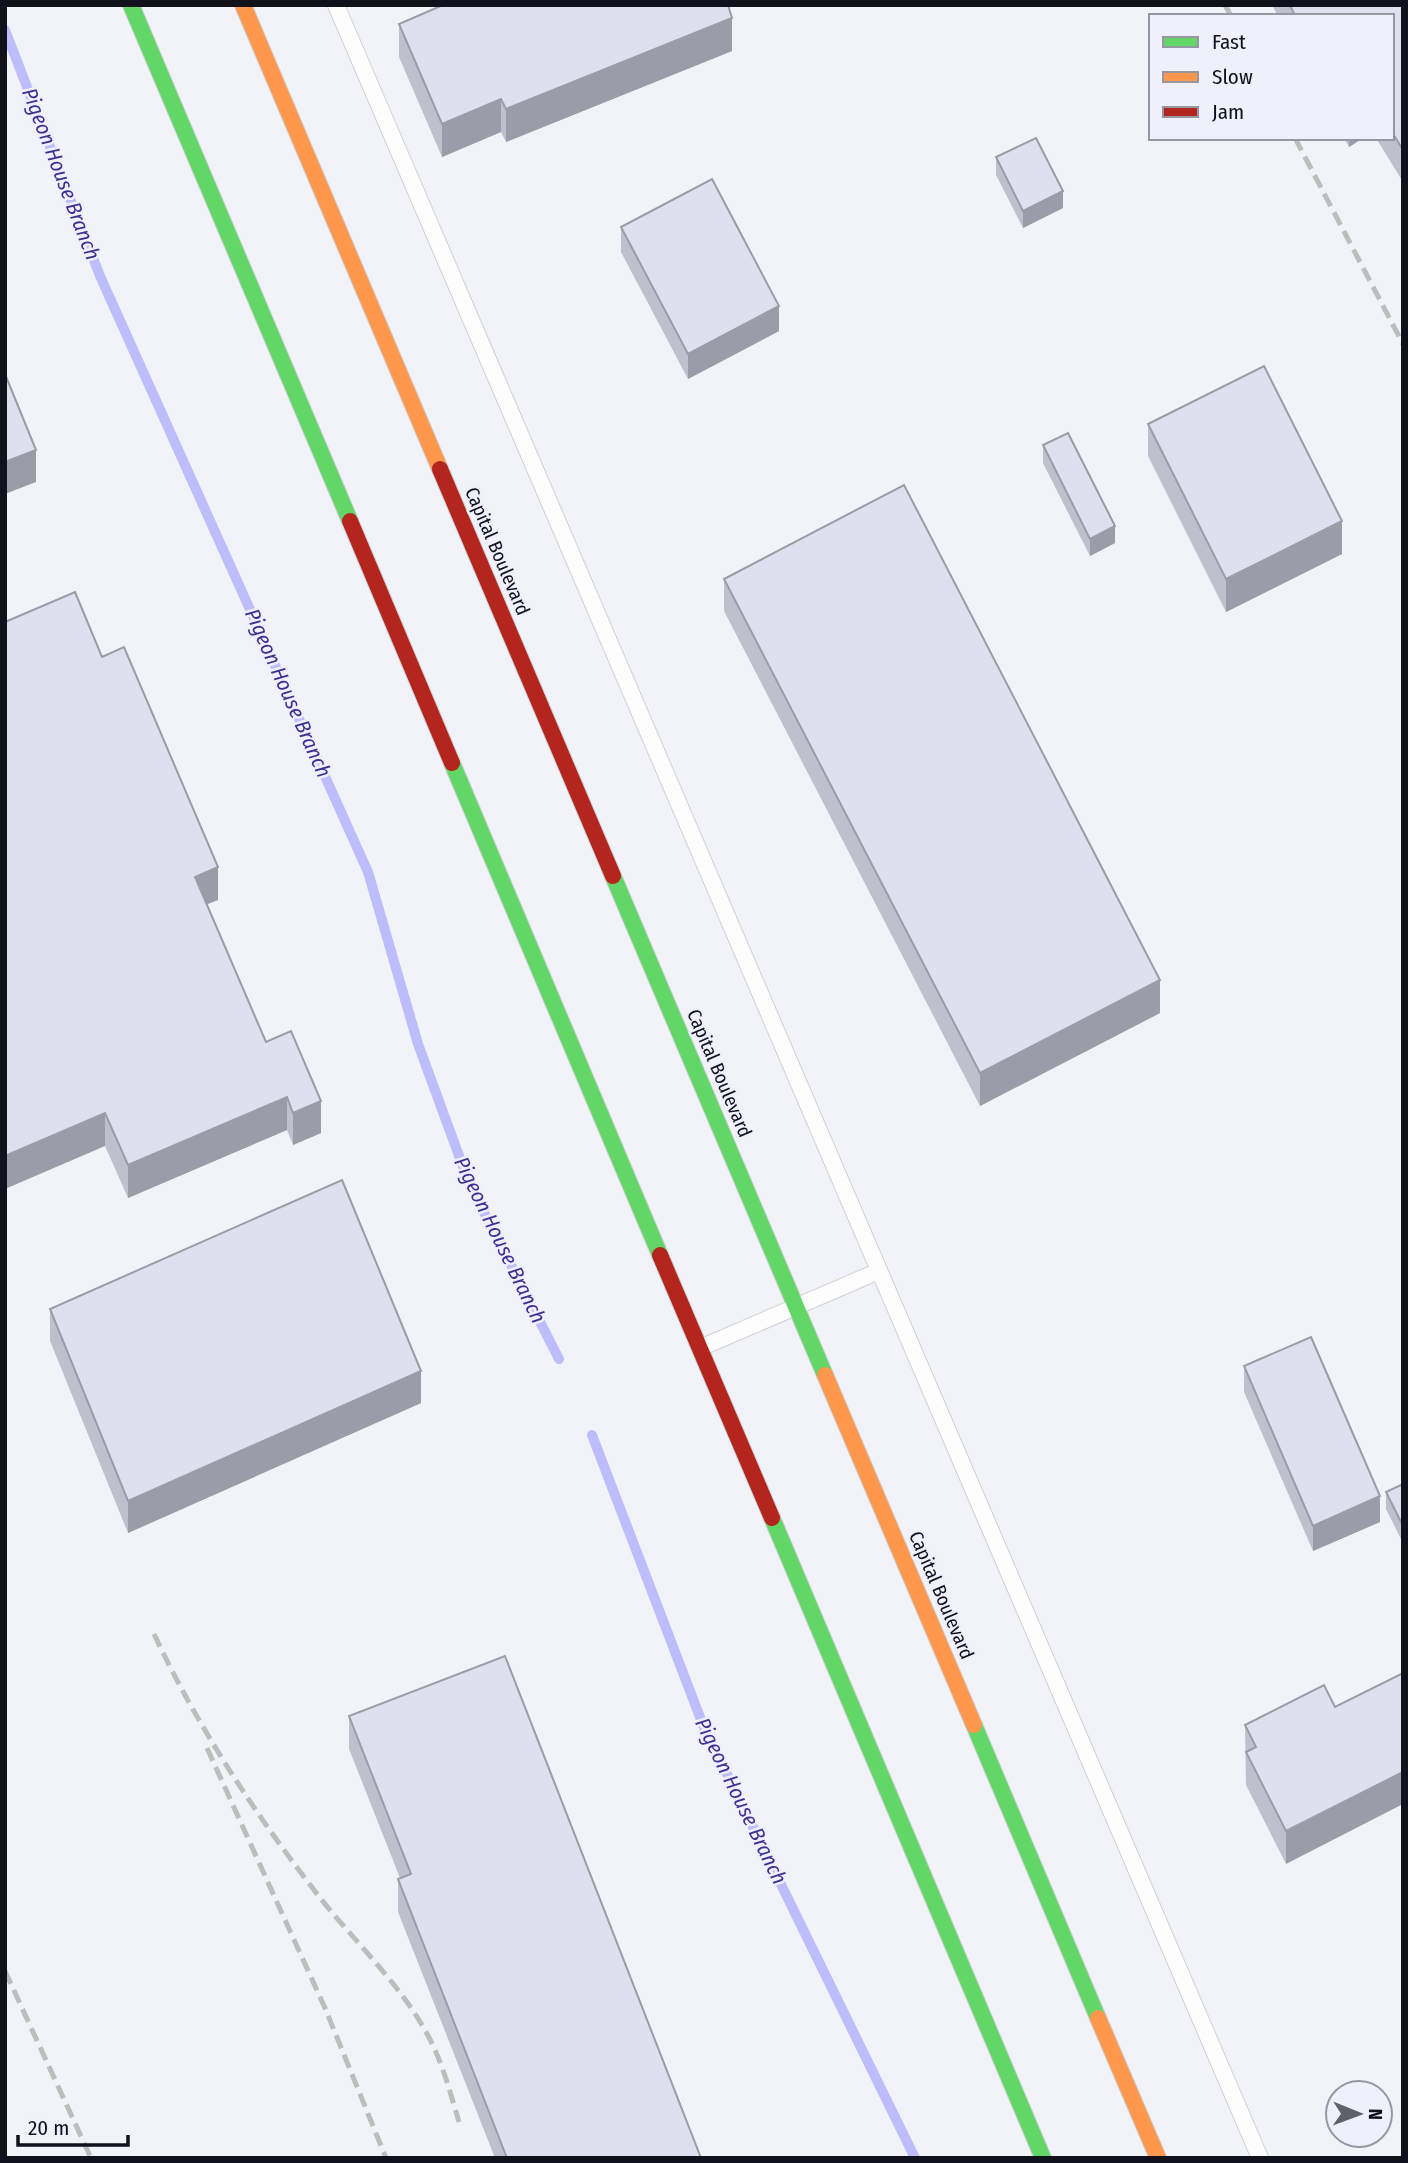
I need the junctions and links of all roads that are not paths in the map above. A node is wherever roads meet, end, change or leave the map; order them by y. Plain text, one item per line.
1 (131, 5) edge
2 (243, 5) edge
3 (336, 5) edge
4 (879, 1271) junction
5 (796, 1307) junction
6 (700, 1348) junction
7 (1043, 2158) edge
8 (1158, 2158) edge
9 (1260, 2158) edge

1 - 6 main road
2 - 5 main road, Capital Boulevard
3 - 4 lane
4 - 5 lane
4 - 9 lane
5 - 6 lane
5 - 8 main road, Capital Boulevard
6 - 7 main road

